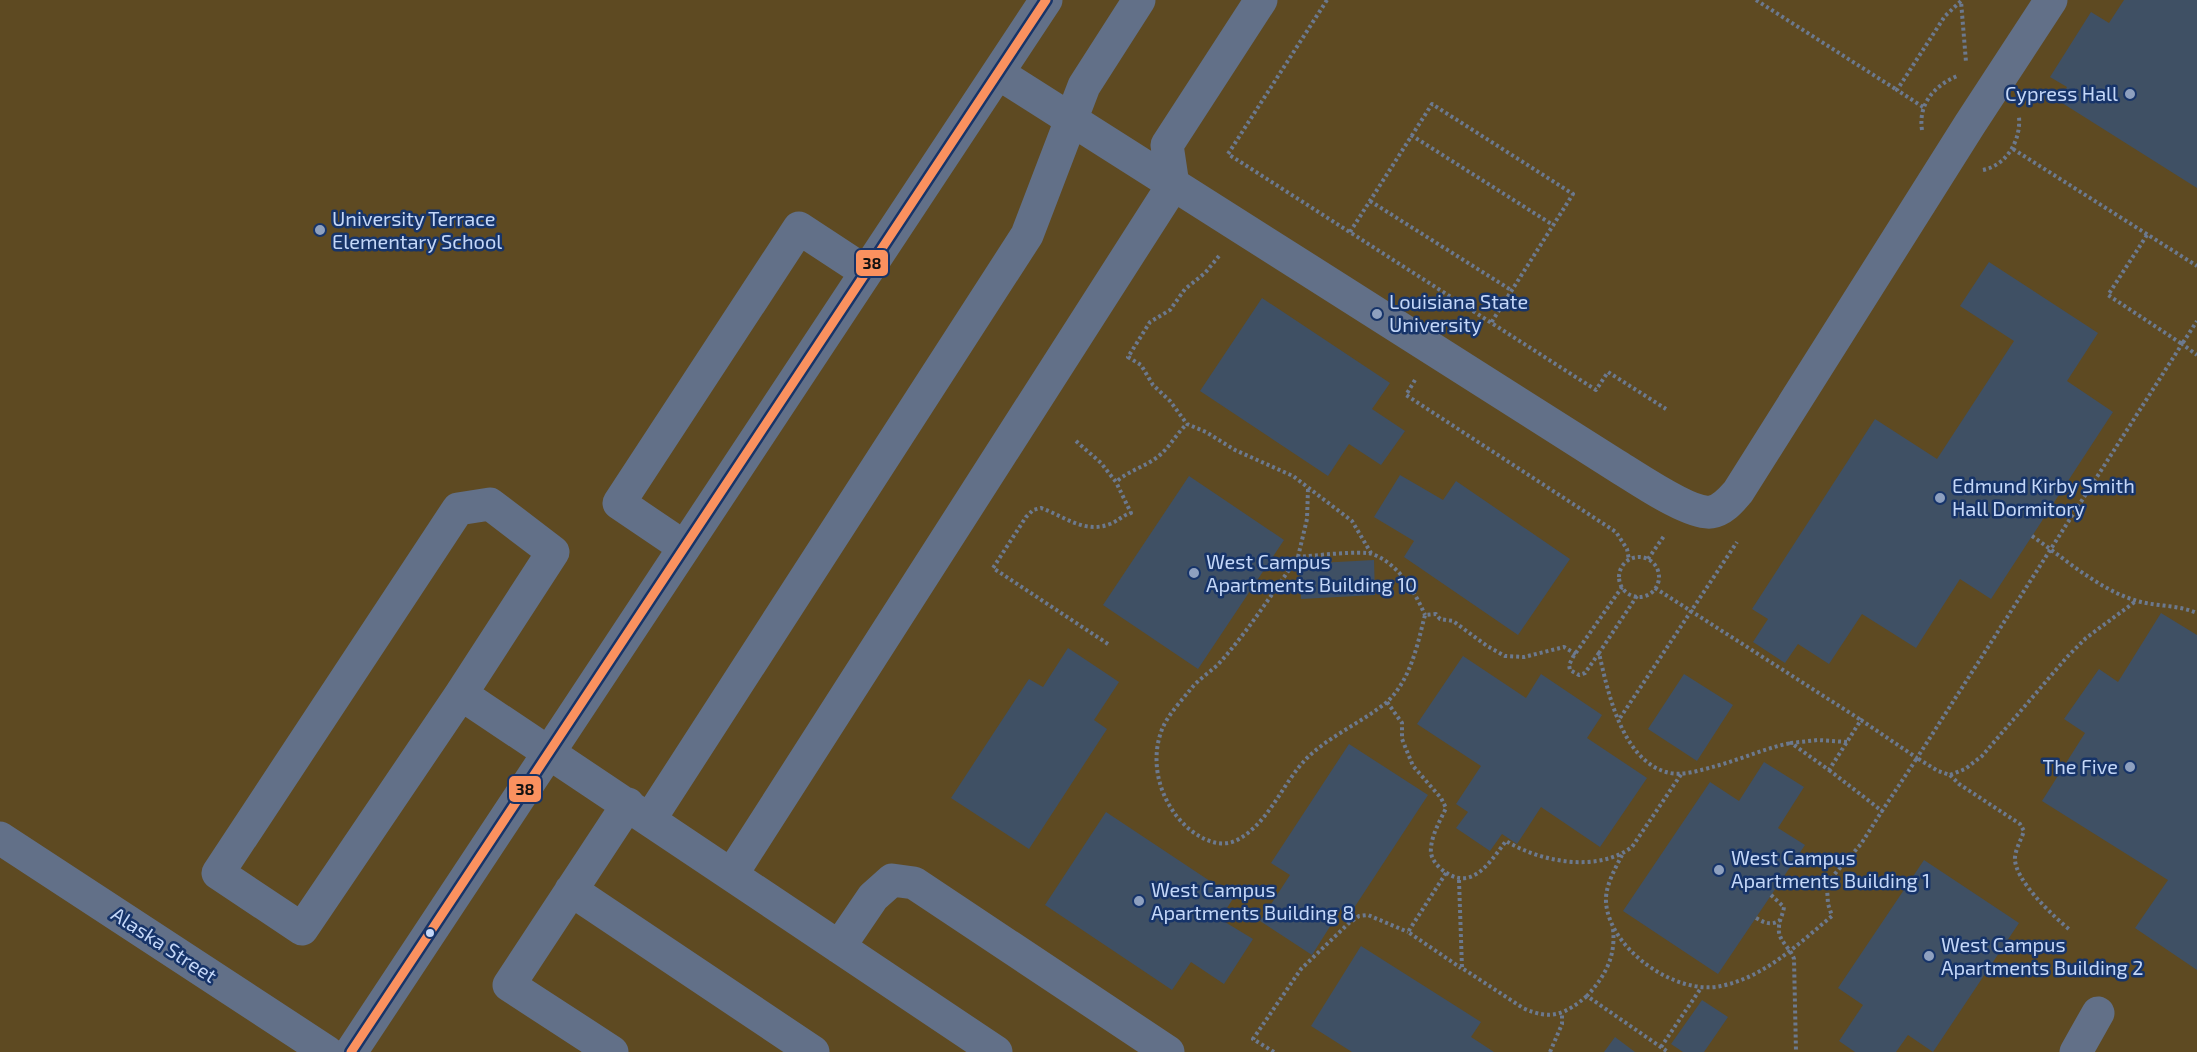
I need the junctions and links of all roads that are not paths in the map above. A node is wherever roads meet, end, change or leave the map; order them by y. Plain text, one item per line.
1 (1046, 0) edge
2 (1139, 0) edge
3 (1261, 0) edge
4 (2051, 0) edge
5 (998, 73) junction
6 (1071, 120) junction
7 (1173, 185) junction
8 (866, 272) junction
9 (684, 547) junction
10 (461, 694) junction
11 (549, 751) junction
12 (639, 812) junction
13 (0, 838) edge
14 (732, 874) junction
15 (571, 890) junction
16 (839, 947) junction
17 (2098, 1013) dead end
18 (327, 1052) edge
19 (351, 1052) edge
20 (612, 1052) edge
21 (813, 1052) edge
22 (996, 1052) edge
23 (1168, 1052) edge
24 (2076, 1052) edge

1 - 5 street
2 - 6 street
3 - 7 street
4 - 7 street
5 - 6 street
5 - 8 street
6 - 7 street
6 - 12 street
7 - 14 street
8 - 9 street
8 - 9 street
9 - 11 street
10 - 10 street
10 - 11 street
11 - 12 street
11 - 19 street
12 - 14 street
12 - 15 street
13 - 18 street, Alaska Street
14 - 16 street
15 - 20 street
15 - 21 street
16 - 22 street
16 - 23 street
17 - 24 street

